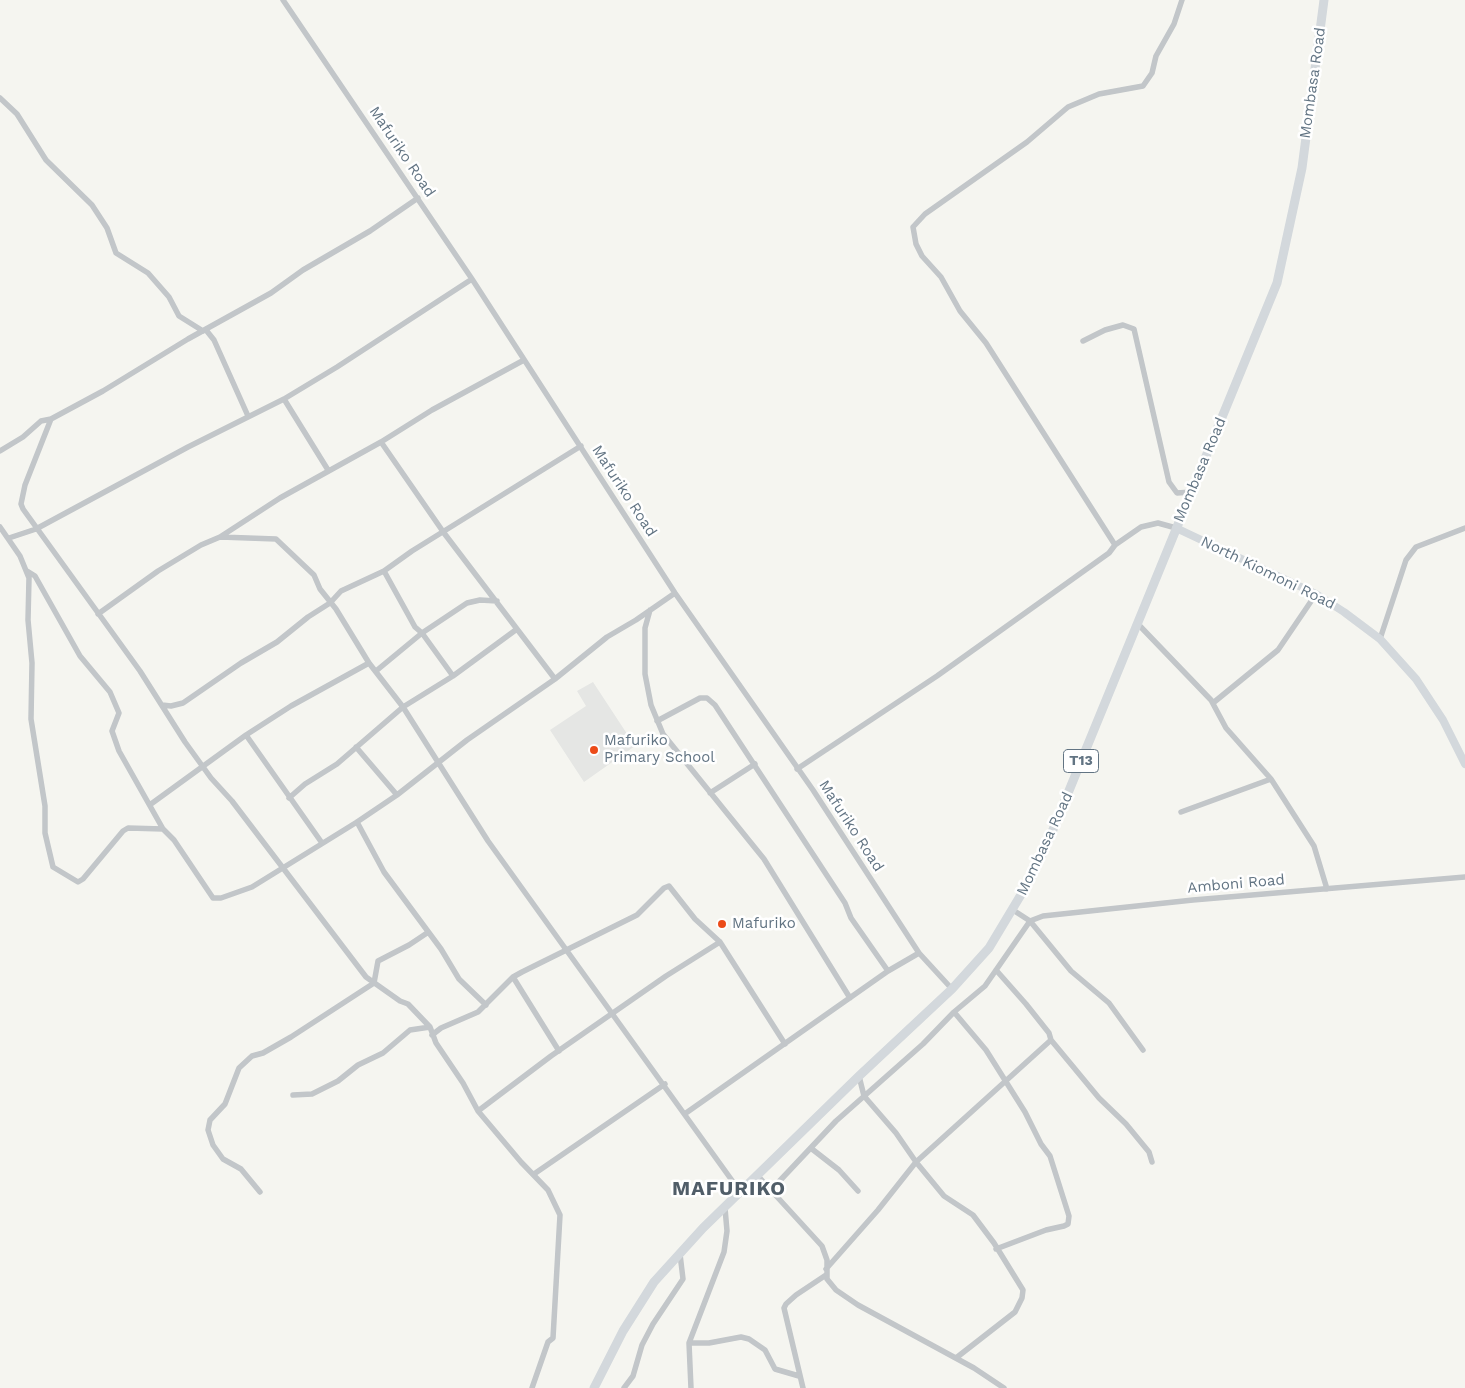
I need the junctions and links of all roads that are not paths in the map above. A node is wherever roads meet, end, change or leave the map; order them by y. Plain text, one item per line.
1 (283, 0) edge
2 (1182, 0) edge
3 (1324, 0) edge
4 (0, 98) edge
5 (418, 198) junction
6 (472, 279) junction
7 (204, 331) junction
8 (1083, 341) dead end
9 (524, 360) junction
10 (284, 399) junction
11 (248, 416) junction
12 (51, 419) junction
13 (381, 442) junction
14 (581, 446) junction
15 (0, 451) edge
16 (328, 470) junction
17 (1191, 492) junction
18 (0, 527) edge
19 (1176, 528) junction
20 (1465, 528) edge
21 (36, 529) junction
22 (444, 533) junction
23 (220, 537) junction
24 (9, 538) junction
25 (1115, 546) junction
26 (27, 571) junction
27 (384, 571) junction
28 (675, 593) junction
29 (1316, 594) junction
30 (497, 601) junction
31 (330, 603) junction
32 (650, 610) junction
33 (98, 614) junction
34 (1137, 623) junction
35 (516, 629) junction
36 (422, 633) junction
37 (1380, 638) junction
38 (369, 663) junction
39 (376, 671) junction
40 (452, 676) junction
41 (555, 679) junction
42 (1213, 703) junction
43 (162, 705) junction
44 (402, 707) junction
45 (658, 721) junction
46 (246, 735) junction
47 (356, 747) junction
48 (438, 762) junction
49 (754, 764) junction
50 (1465, 764) edge
51 (202, 765) junction
52 (797, 769) junction
53 (1271, 778) junction
54 (710, 793) junction
55 (397, 795) junction
56 (289, 798) junction
57 (150, 804) junction
58 (1181, 812) dead end
59 (357, 822) junction
60 (163, 829) junction
61 (322, 843) junction
62 (282, 869) junction
63 (1465, 877) edge
64 (1327, 889) junction
65 (1013, 910) junction
66 (1030, 921) junction
67 (427, 933) junction
68 (720, 942) junction
69 (568, 950) junction
70 (918, 953) junction
71 (996, 970) junction
72 (888, 972) junction
73 (513, 977) junction
74 (374, 983) junction
75 (952, 990) junction
76 (850, 998) junction
77 (486, 1005) junction
78 (954, 1012) junction
79 (614, 1013) junction
80 (430, 1026) junction
81 (432, 1035) junction
82 (1051, 1040) junction
83 (785, 1044) junction
84 (1143, 1050) dead end
85 (559, 1051) junction
86 (858, 1076) junction
87 (1006, 1080) junction
88 (665, 1084) junction
89 (293, 1095) dead end
90 (864, 1096) junction
91 (478, 1110) junction
92 (686, 1113) junction
93 (812, 1149) junction
94 (916, 1162) junction
95 (1152, 1162) dead end
96 (534, 1174) junction
97 (758, 1176) junction
98 (772, 1189) junction
99 (858, 1191) dead end
100 (260, 1192) dead end
101 (741, 1192) junction
102 (725, 1208) junction
103 (996, 1249) junction
104 (680, 1254) junction
105 (826, 1272) junction
106 (689, 1343) junction
107 (956, 1358) junction
108 (799, 1376) junction
109 (532, 1388) edge
110 (594, 1388) edge
111 (624, 1388) edge
112 (691, 1388) edge
113 (803, 1388) edge
114 (1004, 1388) edge

1 - 5 street, Mafuriko Road
2 - 25 street
3 - 17 highway, Mombasa Road / T13
4 - 7 street
5 - 6 street, Mafuriko Road
5 - 7 street
6 - 9 street, Mafuriko Road
6 - 10 street
7 - 11 street
7 - 12 street
8 - 17 street
9 - 13 street
9 - 14 street, Mafuriko Road
10 - 11 street
10 - 16 street
11 - 21 street
12 - 15 street
12 - 21 street
13 - 16 street
13 - 22 street
14 - 22 street
14 - 28 street, Mafuriko Road
16 - 23 street
17 - 19 highway, Mombasa Road / T13
18 - 24 street
19 - 25 street
19 - 29 main road, North Kiomoni Road
19 - 34 highway, Mombasa Road / T13
20 - 37 street
21 - 24 street
21 - 33 street
22 - 27 street
22 - 30 street
23 - 31 street
23 - 33 street
24 - 26 street
25 - 52 street
26 - 57 street
26 - 60 street
27 - 31 street
27 - 36 street
28 - 32 street
28 - 52 street, Mafuriko Road
29 - 37 main road, North Kiomoni Road
29 - 42 street
30 - 35 street
30 - 36 street
31 - 38 street
31 - 43 street
32 - 41 street
32 - 45 street
33 - 43 street
34 - 42 street
34 - 65 highway, Mombasa Road / T13
35 - 40 street
35 - 41 street
36 - 39 street
36 - 40 street
37 - 50 main road, North Kiomoni Road
38 - 39 street
38 - 46 street
39 - 44 street
40 - 44 street
41 - 48 street
42 - 53 street
43 - 51 street
44 - 47 street
44 - 48 street
45 - 49 street
45 - 54 street
46 - 51 street
46 - 56 street
47 - 55 street
47 - 56 street
48 - 55 street
48 - 69 street
49 - 54 street
49 - 72 street
51 - 57 street
51 - 62 street
52 - 70 street, Mafuriko Road
53 - 58 street
53 - 64 street
54 - 76 street
55 - 59 street
56 - 61 street
57 - 60 street
59 - 61 street
59 - 67 street
60 - 62 street
61 - 62 street
62 - 74 street
63 - 64 street, Amboni Road
64 - 66 street, Amboni Road
65 - 66 street
65 - 75 highway, Mombasa Road / T13
66 - 71 street
66 - 84 street
67 - 74 street
67 - 77 street
68 - 69 street
68 - 79 street
68 - 83 street
69 - 73 street
69 - 79 street
70 - 72 street
70 - 75 street, Mafuriko Road
71 - 78 street
71 - 82 street
72 - 76 street
73 - 77 street
73 - 85 street
74 - 80 street
74 - 100 street
75 - 86 highway, Mombasa Road / T13
76 - 83 street
77 - 81 street
78 - 87 street
78 - 90 street
79 - 85 street
79 - 88 street
80 - 81 street
80 - 89 street
81 - 91 street
82 - 87 street
82 - 95 street
83 - 92 street
85 - 91 street
86 - 90 street
86 - 97 highway, Mombasa Road / T13
87 - 94 street
87 - 103 street
88 - 92 street
88 - 96 street
90 - 93 street
90 - 94 street
91 - 96 street
92 - 101 street
93 - 98 street
93 - 99 street
94 - 103 street
94 - 105 street
96 - 109 street
97 - 98 street
97 - 101 highway, Mombasa Road / T13
98 - 105 street
101 - 102 highway, Mombasa Road / T13
102 - 104 highway, Mombasa Road / T13
102 - 106 street
103 - 107 street
104 - 110 highway, Mombasa Road / T13
104 - 111 street
105 - 107 street
105 - 108 street
106 - 108 street
106 - 112 street
107 - 114 street
108 - 113 street

